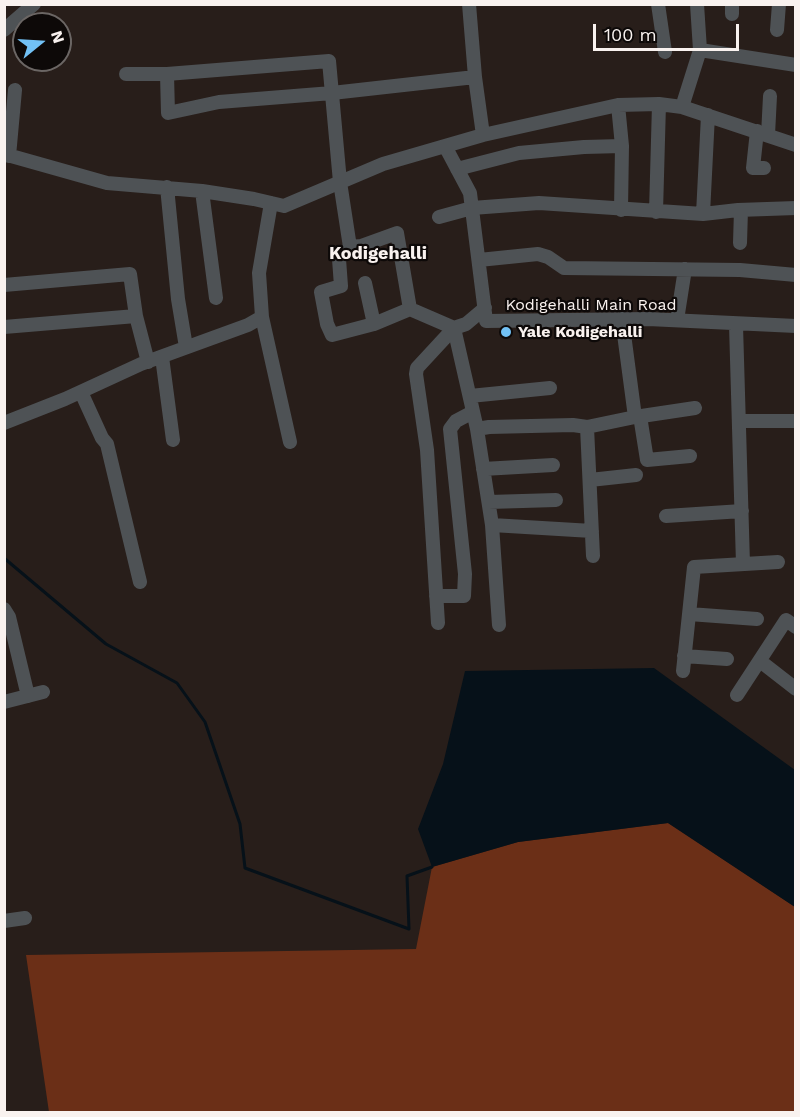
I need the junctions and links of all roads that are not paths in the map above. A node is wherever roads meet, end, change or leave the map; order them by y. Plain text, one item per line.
1 (34, 4) edge
2 (469, 4) edge
3 (658, 4) edge
4 (697, 4) edge
5 (779, 4) edge
6 (4, 30) edge
7 (777, 30) dead end
8 (700, 50) junction
9 (665, 52) dead end
10 (795, 65) edge
11 (126, 74) dead end
12 (167, 74) junction
13 (475, 76) junction
14 (15, 90) dead end
15 (332, 93) junction
16 (770, 96) dead end
17 (659, 104) junction
18 (618, 105) junction
19 (681, 107) junction
20 (708, 115) junction
21 (763, 133) junction
22 (483, 135) junction
23 (795, 145) edge
24 (445, 146) junction
25 (622, 146) junction
26 (7, 155) edge
27 (764, 168) dead end
28 (457, 169) junction
29 (340, 182) junction
30 (167, 187) junction
31 (202, 191) junction
32 (271, 203) junction
33 (472, 208) junction
34 (795, 208) edge
35 (621, 210) junction
36 (741, 210) junction
37 (656, 212) junction
38 (703, 214) junction
39 (439, 217) dead end
40 (740, 243) dead end
41 (350, 247) junction
42 (478, 260) junction
43 (685, 269) junction
44 (795, 275) edge
45 (365, 283) dead end
46 (4, 285) edge
47 (216, 298) dead end
48 (485, 308) junction
49 (410, 309) junction
50 (136, 315) junction
51 (262, 317) junction
52 (622, 320) junction
53 (677, 320) junction
54 (374, 324) junction
55 (736, 324) junction
56 (795, 326) edge
57 (4, 327) edge
58 (454, 328) junction
59 (186, 347) junction
60 (162, 357) junction
61 (148, 362) junction
62 (550, 388) dead end
63 (81, 392) junction
64 (470, 396) junction
65 (695, 408) dead end
66 (473, 412) junction
67 (637, 417) junction
68 (795, 421) edge
69 (740, 422) junction
70 (4, 423) edge
71 (587, 427) junction
72 (477, 429) junction
73 (173, 440) dead end
74 (290, 442) dead end
75 (690, 456) dead end
76 (553, 465) dead end
77 (483, 469) junction
78 (636, 475) dead end
79 (590, 480) junction
80 (556, 500) dead end
81 (489, 502) junction
82 (742, 511) junction
83 (666, 516) dead end
84 (492, 525) junction
85 (592, 531) junction
86 (593, 556) dead end
87 (778, 562) dead end
88 (743, 564) junction
89 (140, 582) dead end
90 (436, 596) junction
91 (4, 609) edge
92 (689, 614) junction
93 (757, 619) dead end
94 (438, 623) dead end
95 (499, 625) dead end
96 (795, 627) edge
97 (684, 656) junction
98 (727, 659) dead end
99 (760, 661) junction
100 (682, 671) dead end
101 (795, 689) edge
102 (43, 692) dead end
103 (737, 695) dead end
104 (28, 696) junction
105 (4, 702) edge
106 (25, 918) dead end
107 (4, 921) edge

1 - 6 street
2 - 13 street
3 - 9 street
4 - 8 street
5 - 7 street
8 - 10 street
8 - 19 street
11 - 12 street
12 - 15 street
12 - 15 street
13 - 15 street
13 - 22 street
14 - 26 street
15 - 29 street
16 - 21 street
17 - 18 street
17 - 19 street
17 - 37 street
18 - 22 street
18 - 25 street
19 - 20 street
20 - 21 street
20 - 38 street
21 - 23 street
21 - 27 street
22 - 24 street
24 - 28 street, Kodigehalli Main Road
24 - 29 street
25 - 28 street
25 - 35 street
26 - 30 street
28 - 33 street, Kodigehalli Main Road
29 - 32 street
29 - 41 street
30 - 31 street
30 - 59 street
31 - 32 street
31 - 47 street
32 - 51 street
33 - 35 street
33 - 39 street
33 - 42 street, Kodigehalli Main Road
34 - 36 street
35 - 37 street
36 - 38 street
36 - 40 street
37 - 38 street
41 - 49 street
41 - 54 street
42 - 43 street
42 - 48 street, Kodigehalli Main Road
43 - 44 street
43 - 53 street
45 - 54 street
46 - 50 street
48 - 52 street, Kodigehalli Main Road
48 - 58 street
49 - 54 street
49 - 58 street
50 - 57 street
50 - 61 street
51 - 59 street
51 - 74 street
52 - 53 street, Kodigehalli Main Road
52 - 67 street
53 - 55 street, Kodigehalli Main Road
55 - 56 street, Kodigehalli Main Road
55 - 69 street
58 - 64 street
58 - 90 street
59 - 60 street
60 - 61 street
60 - 73 street
61 - 63 street
62 - 64 street
63 - 70 street
63 - 89 street
64 - 66 street
65 - 67 street
66 - 72 street
66 - 90 street
67 - 71 street
67 - 75 street
68 - 69 street
69 - 82 street
71 - 72 street
71 - 79 street
72 - 77 street
76 - 77 street
77 - 81 street
78 - 79 street
79 - 85 street
80 - 81 street
81 - 84 street
82 - 83 street
82 - 88 street
84 - 85 street
84 - 95 street
85 - 86 street
87 - 88 street
88 - 92 street
90 - 94 street
91 - 104 street
92 - 93 street
92 - 97 street
96 - 99 street
97 - 98 street
97 - 100 street
99 - 101 street
99 - 103 street
102 - 104 street
104 - 105 street
106 - 107 street

